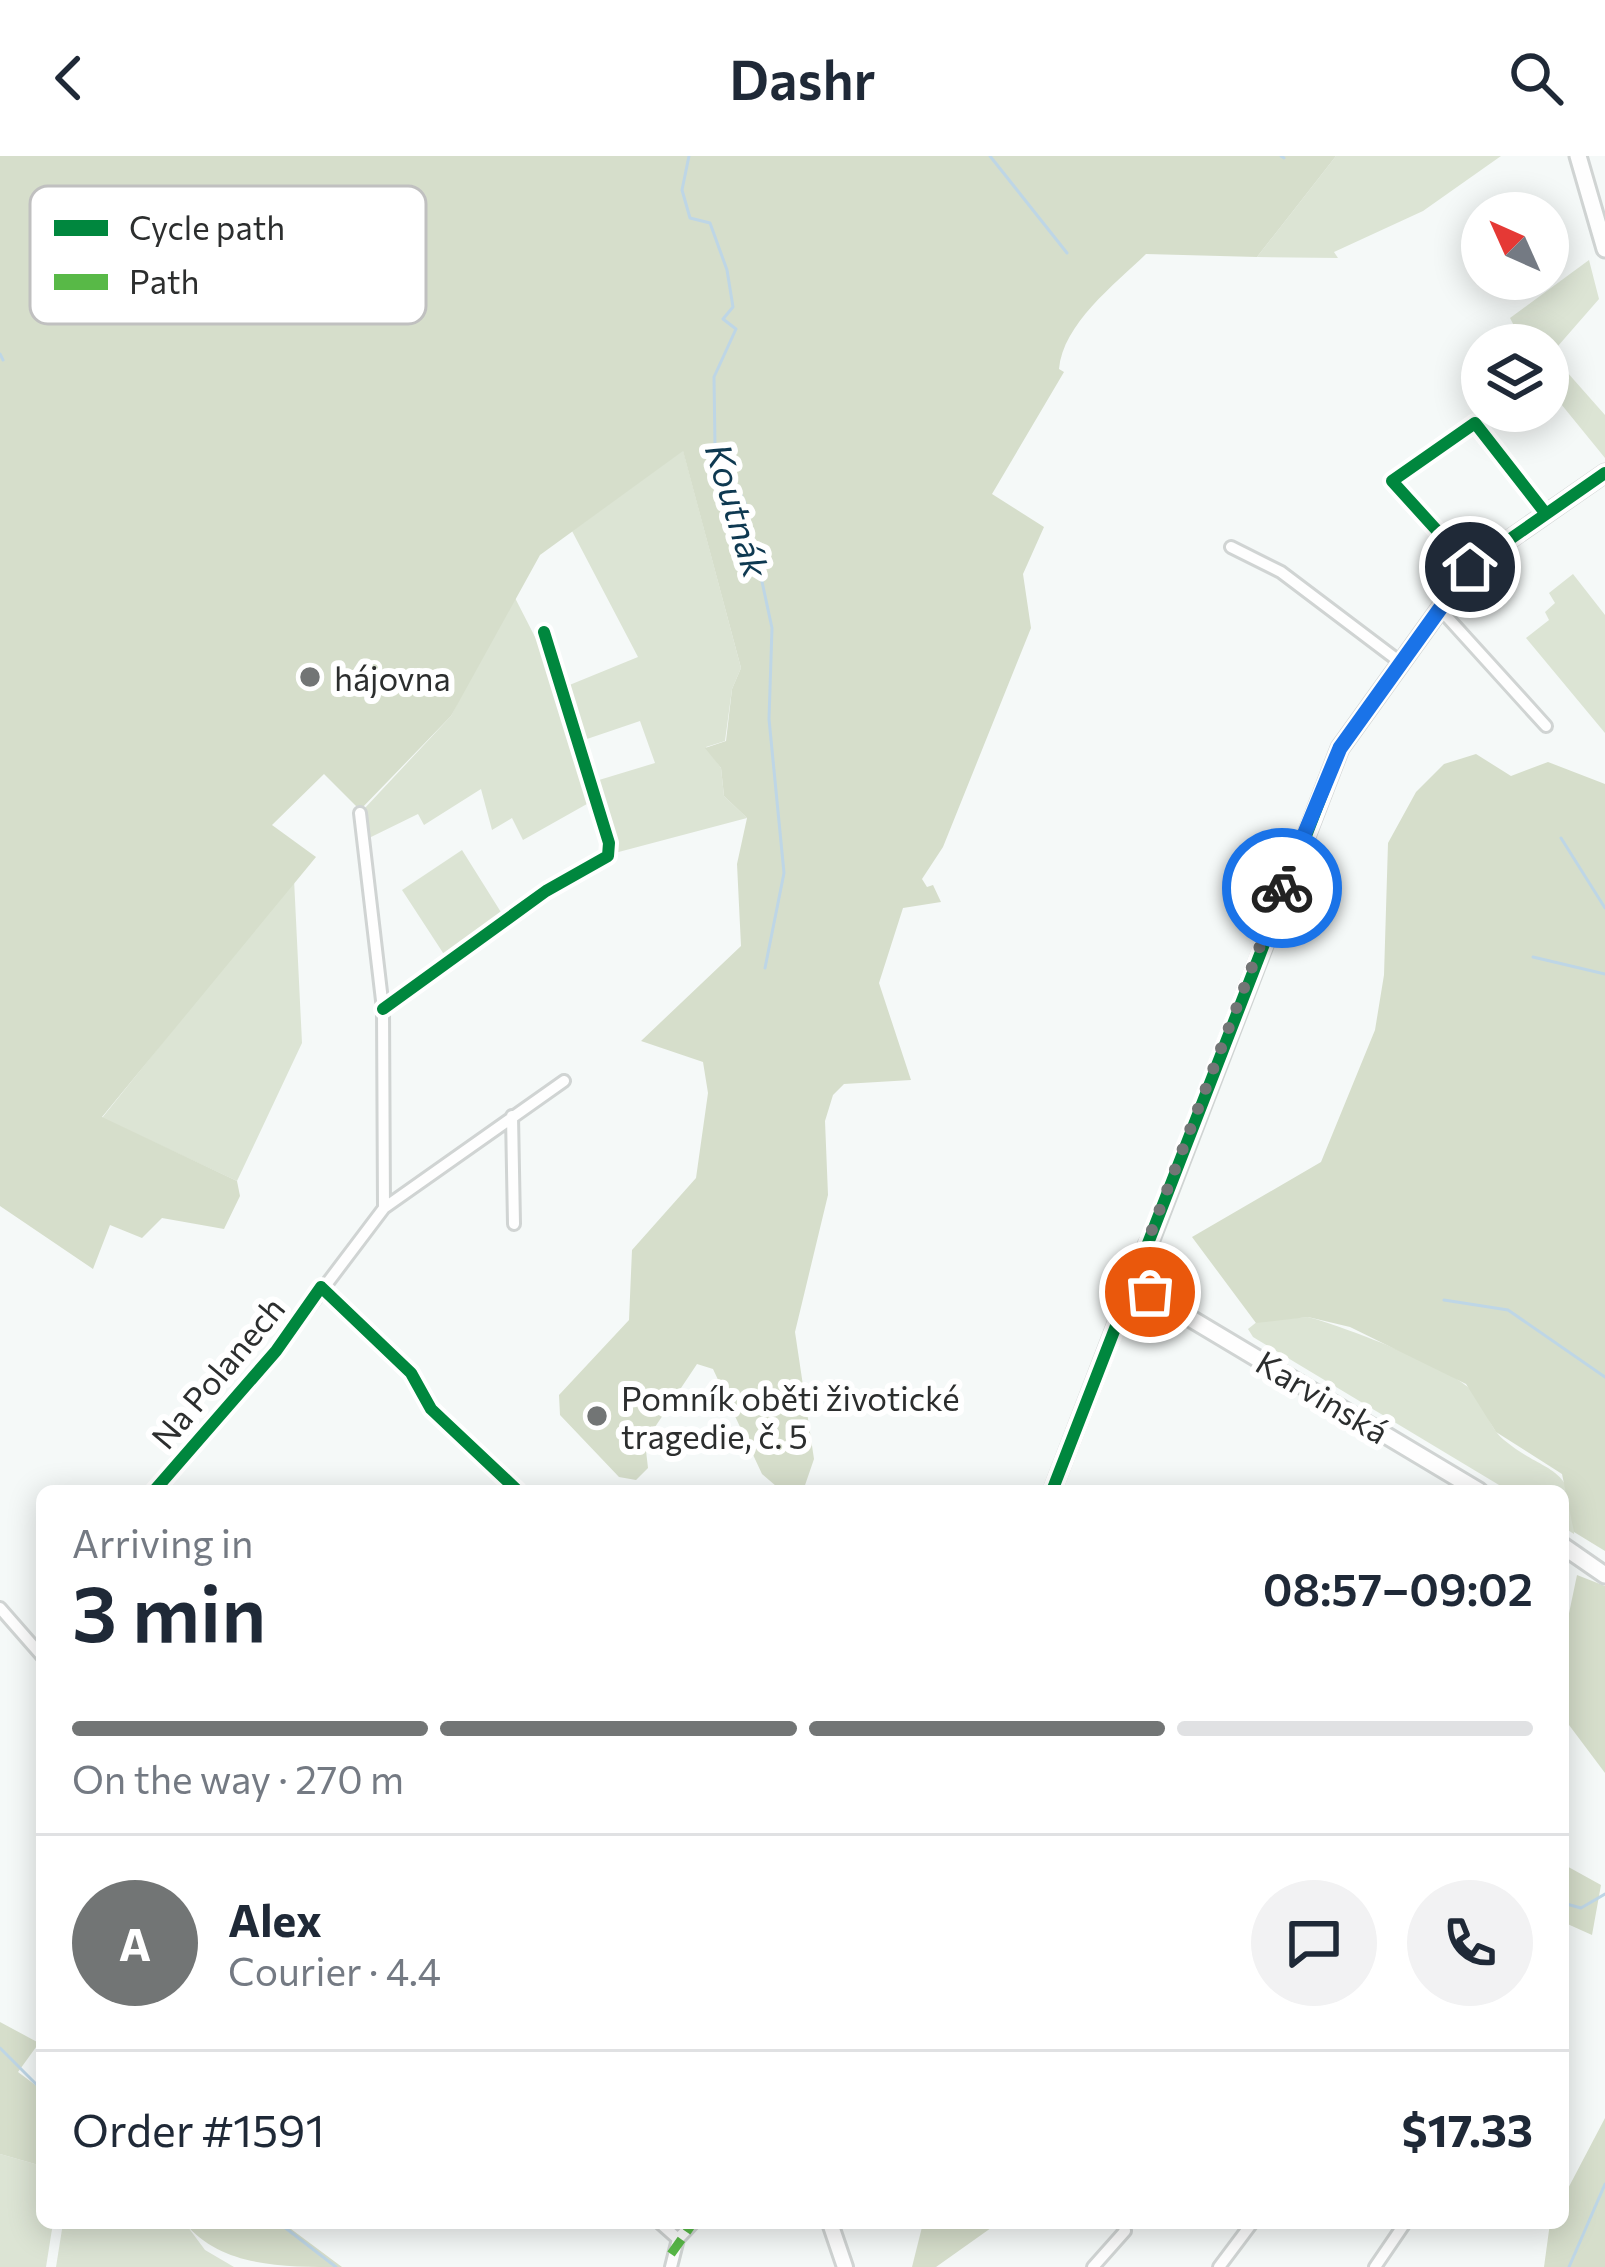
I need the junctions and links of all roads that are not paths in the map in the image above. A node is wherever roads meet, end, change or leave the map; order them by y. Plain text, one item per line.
1 (1578, 156) edge
2 (1605, 249) edge
3 (1605, 473) edge
4 (1546, 514) junction
5 (1231, 547) dead end
6 (1470, 567) junction
7 (1439, 608) junction
8 (544, 632) dead end
9 (1400, 662) junction
10 (1546, 726) dead end
11 (360, 813) dead end
12 (383, 1009) junction
13 (564, 1082) dead end
14 (512, 1116) junction
15 (384, 1208) junction
16 (514, 1224) dead end
17 (1150, 1235) junction
18 (1154, 1282) junction
19 (321, 1287) junction
20 (1127, 1293) junction
21 (1130, 1312) junction
22 (1184, 1314) junction
23 (1112, 1335) junction
24 (495, 1467) dead end
25 (159, 1485) edge
26 (1054, 1485) edge
27 (1469, 1485) edge
28 (1569, 1550) edge
29 (1605, 1575) edge
30 (0, 1608) edge
31 (36, 1648) edge
32 (667, 2229) edge
33 (688, 2229) edge
34 (832, 2229) edge
35 (1124, 2229) edge
36 (1248, 2229) edge
37 (1401, 2229) edge
38 (678, 2239) junction
39 (671, 2267) edge
40 (845, 2267) edge
41 (1094, 2267) edge
42 (1219, 2267) edge
43 (1375, 2267) edge

1 - 2 main road
3 - 4 main road
4 - 6 main road
4 - 6 street
5 - 9 street
6 - 7 main road
7 - 9 main road
7 - 10 street
8 - 12 street
9 - 17 main road
11 - 12 street
12 - 15 street
13 - 14 street, Na Polanech
14 - 15 street, Na Polanech
14 - 16 street
15 - 19 street, Na Polanech
17 - 18 main road
17 - 20 street
18 - 20 street
18 - 21 street
18 - 22 main road, Karvinská
19 - 24 street
19 - 25 street, Na Polanech
20 - 23 street
21 - 22 street
21 - 23 street
22 - 27 main road, Karvinská
23 - 26 street
28 - 29 main road
30 - 31 street
32 - 38 street
33 - 38 street
34 - 40 street
35 - 41 street
36 - 42 street
37 - 43 street
38 - 39 street

